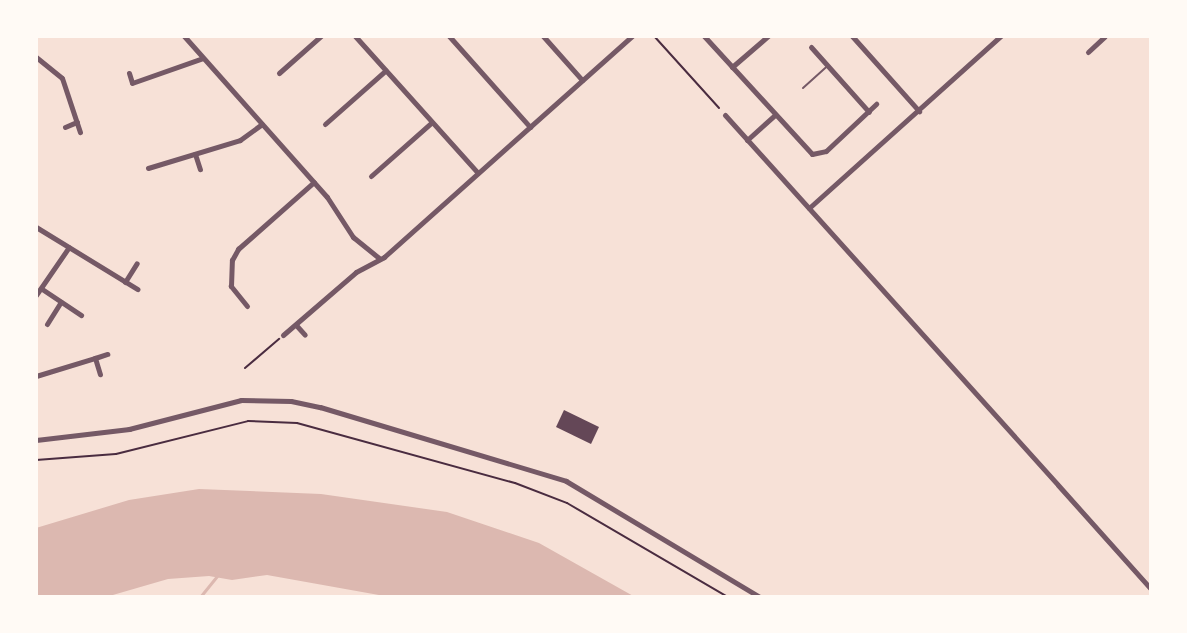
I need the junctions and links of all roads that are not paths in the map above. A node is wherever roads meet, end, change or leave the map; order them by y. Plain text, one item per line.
1 (184, 36) edge
2 (321, 36) edge
3 (355, 36) edge
4 (449, 36) edge
5 (543, 36) edge
6 (632, 36) edge
7 (768, 36) edge
8 (852, 36) edge
9 (1001, 36) edge
10 (1093, 36) edge
11 (706, 38) edge
12 (1103, 38) edge
13 (811, 47) dead end
14 (1088, 52) dead end
15 (36, 57) edge
16 (203, 58) junction
17 (828, 66) junction
18 (732, 67) junction
19 (386, 70) junction
20 (129, 73) dead end
21 (279, 73) dead end
22 (582, 80) junction
23 (803, 88) dead end
24 (876, 104) dead end
25 (919, 111) junction
26 (869, 112) junction
27 (725, 115) road end
28 (775, 115) junction
29 (77, 122) junction
30 (432, 122) junction
31 (262, 124) junction
32 (325, 124) dead end
33 (65, 127) dead end
34 (530, 127) junction
35 (80, 132) dead end
36 (747, 140) junction
37 (195, 154) junction
38 (148, 168) dead end
39 (200, 169) dead end
40 (478, 173) junction
41 (371, 176) dead end
42 (314, 182) junction
43 (809, 208) junction
44 (36, 227) edge
45 (69, 247) junction
46 (379, 258) junction
47 (137, 263) dead end
48 (125, 282) junction
49 (42, 289) junction
50 (137, 289) dead end
51 (36, 295) edge
52 (61, 302) junction
53 (247, 306) dead end
54 (81, 315) dead end
55 (47, 324) dead end
56 (296, 325) junction
57 (283, 335) road end
58 (305, 335) dead end
59 (107, 354) dead end
60 (95, 358) junction
61 (100, 374) dead end
62 (36, 376) edge
63 (36, 440) edge
64 (1151, 589) edge
65 (760, 597) edge

1 - 16 street
2 - 21 street
3 - 19 street
4 - 34 street
5 - 22 street
6 - 22 street
7 - 18 street
8 - 25 street
9 - 25 street
10 - 12 street
11 - 18 street
12 - 14 street
13 - 17 street
15 - 29 street
16 - 20 street
16 - 31 street
17 - 23 lane
17 - 26 street
18 - 28 street
19 - 30 street
19 - 32 street
22 - 34 street
24 - 26 street
25 - 43 street
26 - 28 street
27 - 36 street
28 - 36 street
29 - 33 street
29 - 35 street
30 - 40 street
30 - 41 street
31 - 37 street
31 - 42 street
34 - 40 street
36 - 43 street
37 - 38 street
37 - 39 street
40 - 46 street
42 - 46 street
42 - 53 street
43 - 64 street
44 - 45 street
45 - 48 street
45 - 49 street
46 - 56 street
47 - 48 street
48 - 50 street
49 - 51 street
49 - 52 street
52 - 54 street
52 - 55 street
56 - 57 street
56 - 58 street
59 - 60 street
60 - 61 street
60 - 62 street
63 - 65 street

